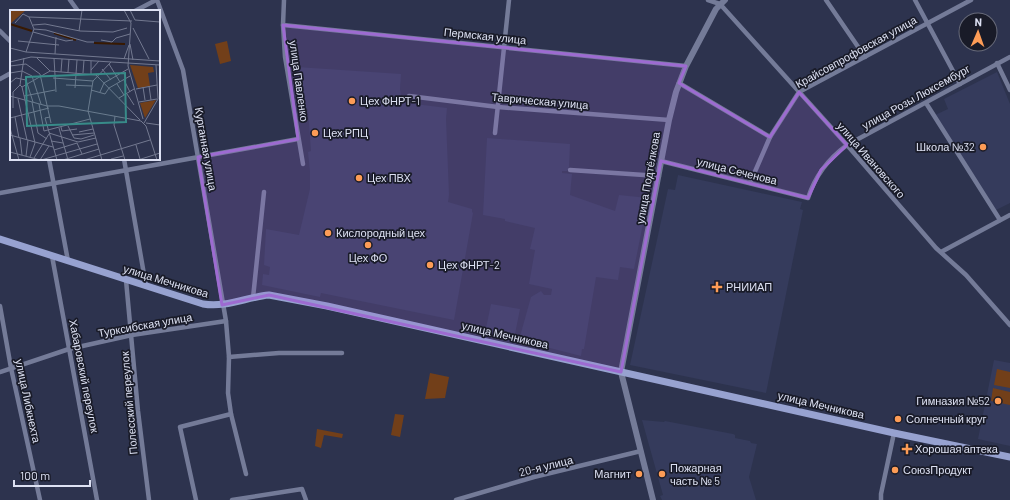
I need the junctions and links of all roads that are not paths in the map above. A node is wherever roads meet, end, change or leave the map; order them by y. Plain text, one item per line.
1 (70, 0) edge
2 (156, 0) edge
3 (284, 0) edge
4 (509, 0) edge
5 (708, 0) edge
6 (826, 0) edge
7 (915, 0) edge
8 (971, 0) edge
9 (723, 2) edge
10 (77, 10) edge
11 (137, 10) edge
12 (160, 10) edge
13 (160, 10) edge
14 (927, 23) junction
15 (283, 25) junction
16 (0, 31) edge
17 (10, 41) edge
18 (504, 47) junction
19 (865, 57) junction
20 (1010, 57) edge
21 (997, 63) junction
22 (686, 66) junction
23 (10, 74) edge
24 (0, 79) edge
25 (680, 83) junction
26 (960, 84) junction
27 (1010, 90) edge
28 (799, 92) junction
29 (410, 96) dead end
30 (926, 102) junction
31 (498, 107) junction
32 (669, 120) junction
33 (495, 133) dead end
34 (770, 137) junction
35 (298, 139) junction
36 (847, 145) junction
37 (198, 157) junction
38 (49, 160) edge
39 (124, 160) edge
40 (661, 161) junction
41 (303, 164) dead end
42 (570, 170) dead end
43 (126, 171) junction
44 (659, 176) junction
45 (750, 183) junction
46 (54, 184) junction
47 (264, 192) dead end
48 (0, 193) edge
49 (808, 198) joint
50 (1010, 215) edge
51 (1000, 220) junction
52 (0, 239) edge
53 (941, 252) junction
54 (52, 256) junction
55 (68, 261) junction
56 (126, 280) junction
57 (146, 286) junction
58 (253, 298) junction
59 (222, 305) junction
60 (0, 306) edge
61 (226, 321) junction
62 (1010, 325) edge
63 (132, 335) junction
64 (69, 349) junction
65 (342, 353) dead end
66 (229, 357) junction
67 (11, 368) junction
68 (0, 372) edge
69 (621, 372) junction
70 (231, 414) junction
71 (894, 433) junction
72 (641, 451) junction
73 (1010, 457) edge
74 (246, 474) dead end
75 (40, 500) edge
76 (96, 500) edge
77 (149, 500) edge
78 (196, 500) edge
79 (232, 500) edge
80 (306, 500) edge
81 (456, 500) edge
82 (653, 500) edge
83 (881, 500) edge

1 - 10 street
2 - 11 street
2 - 12 street, Курганная улица
3 - 15 street, улица Павленко
4 - 18 street
5 - 9 street
6 - 19 street
7 - 14 street
8 - 14 street, Крайсовпрофовская улица
9 - 22 street, улица Подтёлкова
9 - 28 street, улица Ивановского
13 - 37 street, Курганная улица
14 - 19 street, Крайсовпрофовская улица
14 - 26 street
15 - 18 street, Пермская улица
15 - 35 street, улица Павленко
16 - 17 street
18 - 22 street, Пермская улица
18 - 31 street
19 - 28 street, Крайсовпрофовская улица
20 - 21 street, улица Розы Люксембург
21 - 26 street, улица Розы Люксембург
21 - 27 street
22 - 25 street, улица Подтёлкова
23 - 24 street
25 - 32 street, улица Подтёлкова
25 - 34 street
26 - 30 street, улица Розы Люксембург
28 - 34 street, Крайсовпрофовская улица
28 - 36 street, улица Ивановского
29 - 31 street, Таврическая улица
30 - 36 street, улица Розы Люксембург
30 - 51 street
31 - 32 street, Таврическая улица
31 - 33 street
32 - 40 street, улица Подтёлкова
34 - 45 street, Крайсовпрофовская улица
35 - 37 street
35 - 41 street, улица Павленко
36 - 49 street, улица Розы Люксембург
36 - 53 street, улица Ивановского
37 - 43 street
37 - 59 street, Курганная улица
38 - 46 street
39 - 43 street
40 - 44 street, улица Подтёлкова
40 - 45 street, улица Сеченова
42 - 44 street
43 - 46 street
43 - 57 street
44 - 69 street, улица Подтёлкова
45 - 49 street, улица Сеченова
46 - 48 street
46 - 55 street
47 - 58 street
50 - 51 street
51 - 53 street
52 - 54 main road, улица Мечникова
53 - 62 street, улица Ивановского
54 - 55 main road, улица Мечникова
54 - 64 street, Хабаровский переулок
55 - 56 main road, улица Мечникова
56 - 57 main road, улица Мечникова
56 - 63 street, Полесский переулок
57 - 59 main road, улица Мечникова
58 - 59 main road, улица Мечникова
58 - 69 main road, улица Мечникова
59 - 61 street, Курганная улица
60 - 67 street, улица Либкнехта
61 - 63 street, Турксибская улица
61 - 66 street, Курганная улица
63 - 64 street, Турксибская улица
63 - 77 street, Полесский переулок
64 - 67 street, Турксибская улица
64 - 76 street, Хабаровский переулок
65 - 66 street
66 - 70 street, Курганная улица
67 - 68 street, Турксибская улица
67 - 75 street, улица Либкнехта
69 - 71 main road, улица Мечникова
69 - 72 street
70 - 74 street, Курганная улица
70 - 78 street
71 - 73 main road, улица Мечникова
71 - 83 street
72 - 81 street, 20-я улица
72 - 82 street
79 - 80 street

